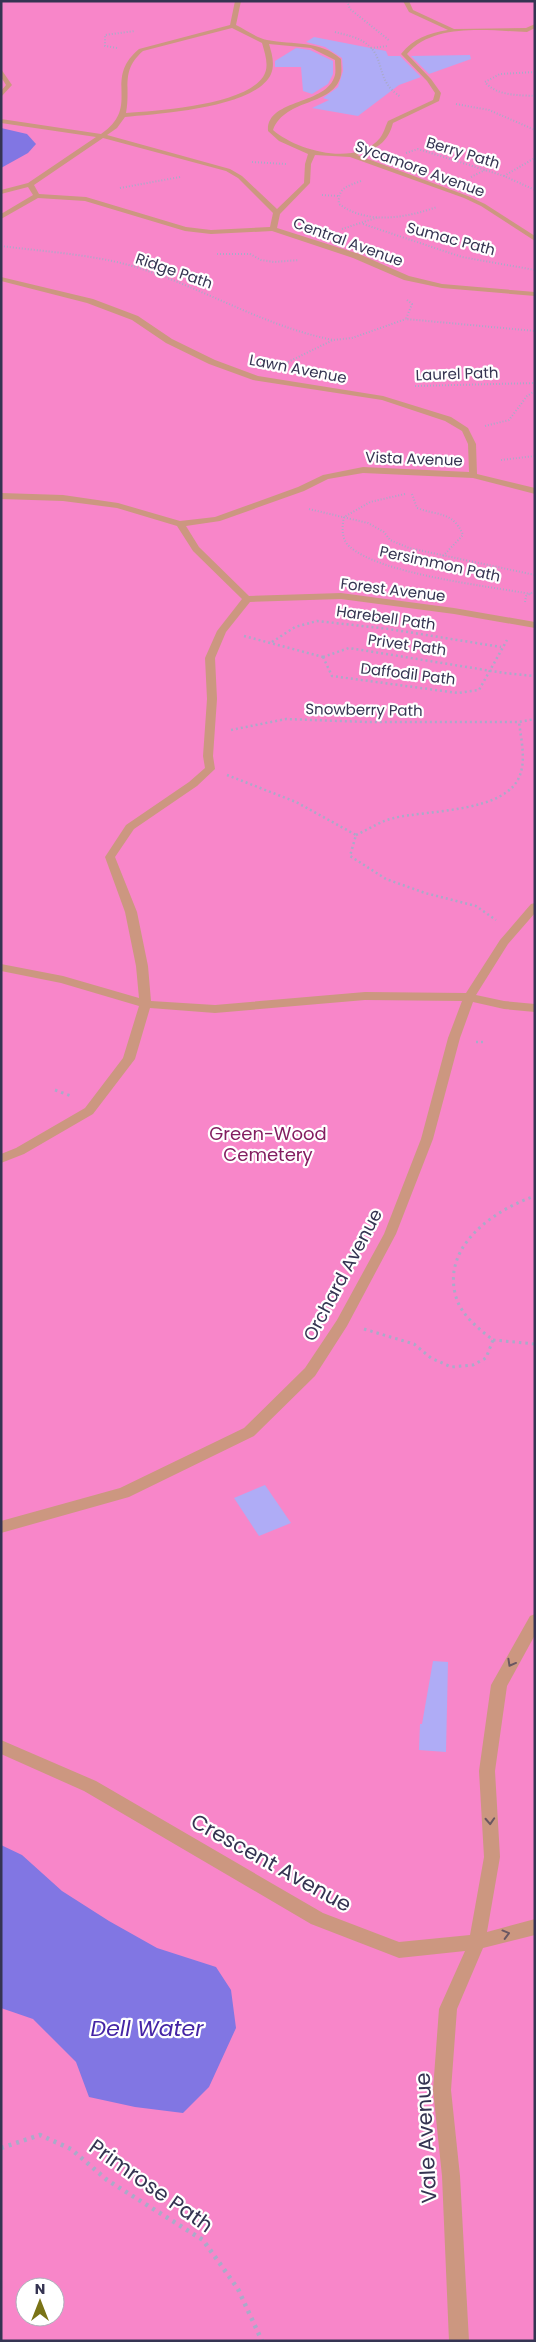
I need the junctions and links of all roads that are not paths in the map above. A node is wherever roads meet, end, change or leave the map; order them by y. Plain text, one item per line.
1 (238, 1) edge
2 (406, 1) edge
3 (233, 26) junction
4 (535, 26) edge
5 (452, 30) junction
6 (527, 30) junction
7 (535, 34) edge
8 (266, 42) junction
9 (1, 71) edge
10 (1, 96) edge
11 (123, 115) junction
12 (1, 121) edge
13 (103, 136) junction
14 (312, 153) junction
15 (351, 155) junction
16 (30, 184) junction
17 (1, 192) edge
18 (37, 196) junction
19 (277, 213) junction
20 (1, 217) edge
21 (273, 229) junction
22 (534, 239) edge
23 (1, 279) edge
24 (535, 294) edge
25 (474, 475) junction
26 (535, 491) edge
27 (1, 496) edge
28 (180, 524) junction
29 (247, 599) junction
30 (535, 625) edge
31 (535, 906) edge
32 (1, 967) edge
33 (469, 997) junction
34 (145, 1004) junction
35 (535, 1008) edge
36 (1, 1159) edge
37 (1, 1527) edge
38 (535, 1620) edge
39 (1, 1747) edge
40 (535, 1927) edge
41 (477, 1942) junction
42 (459, 2341) edge

1 - 3 lane
2 - 5 lane
3 - 8 lane
3 - 11 lane
4 - 6 lane
5 - 6 lane
5 - 15 lane
6 - 7 lane
8 - 11 lane
8 - 14 lane, Sycamore Avenue
9 - 10 lane
11 - 13 lane
12 - 13 lane, Central Avenue
13 - 16 lane
13 - 19 lane, Central Avenue
14 - 15 lane, Sycamore Avenue
14 - 19 lane
15 - 22 lane, Sycamore Avenue
16 - 17 lane
16 - 18 lane
18 - 20 lane
18 - 21 lane
19 - 21 lane, Central Avenue
21 - 24 lane, Central Avenue
23 - 25 lane, Lawn Avenue
25 - 26 lane, Vista Avenue
25 - 28 lane, Vista Avenue
27 - 28 lane
28 - 29 lane
29 - 30 lane, Forest Avenue
29 - 34 lane
31 - 33 lane, Orchard Avenue
32 - 34 lane
33 - 34 lane
33 - 35 lane
33 - 37 lane, Orchard Avenue
34 - 36 lane
38 -> 41 lane, Vale Avenue
39 - 41 lane, Crescent Avenue
41 -> 40 lane, Crescent Avenue
41 - 42 lane, Vale Avenue

